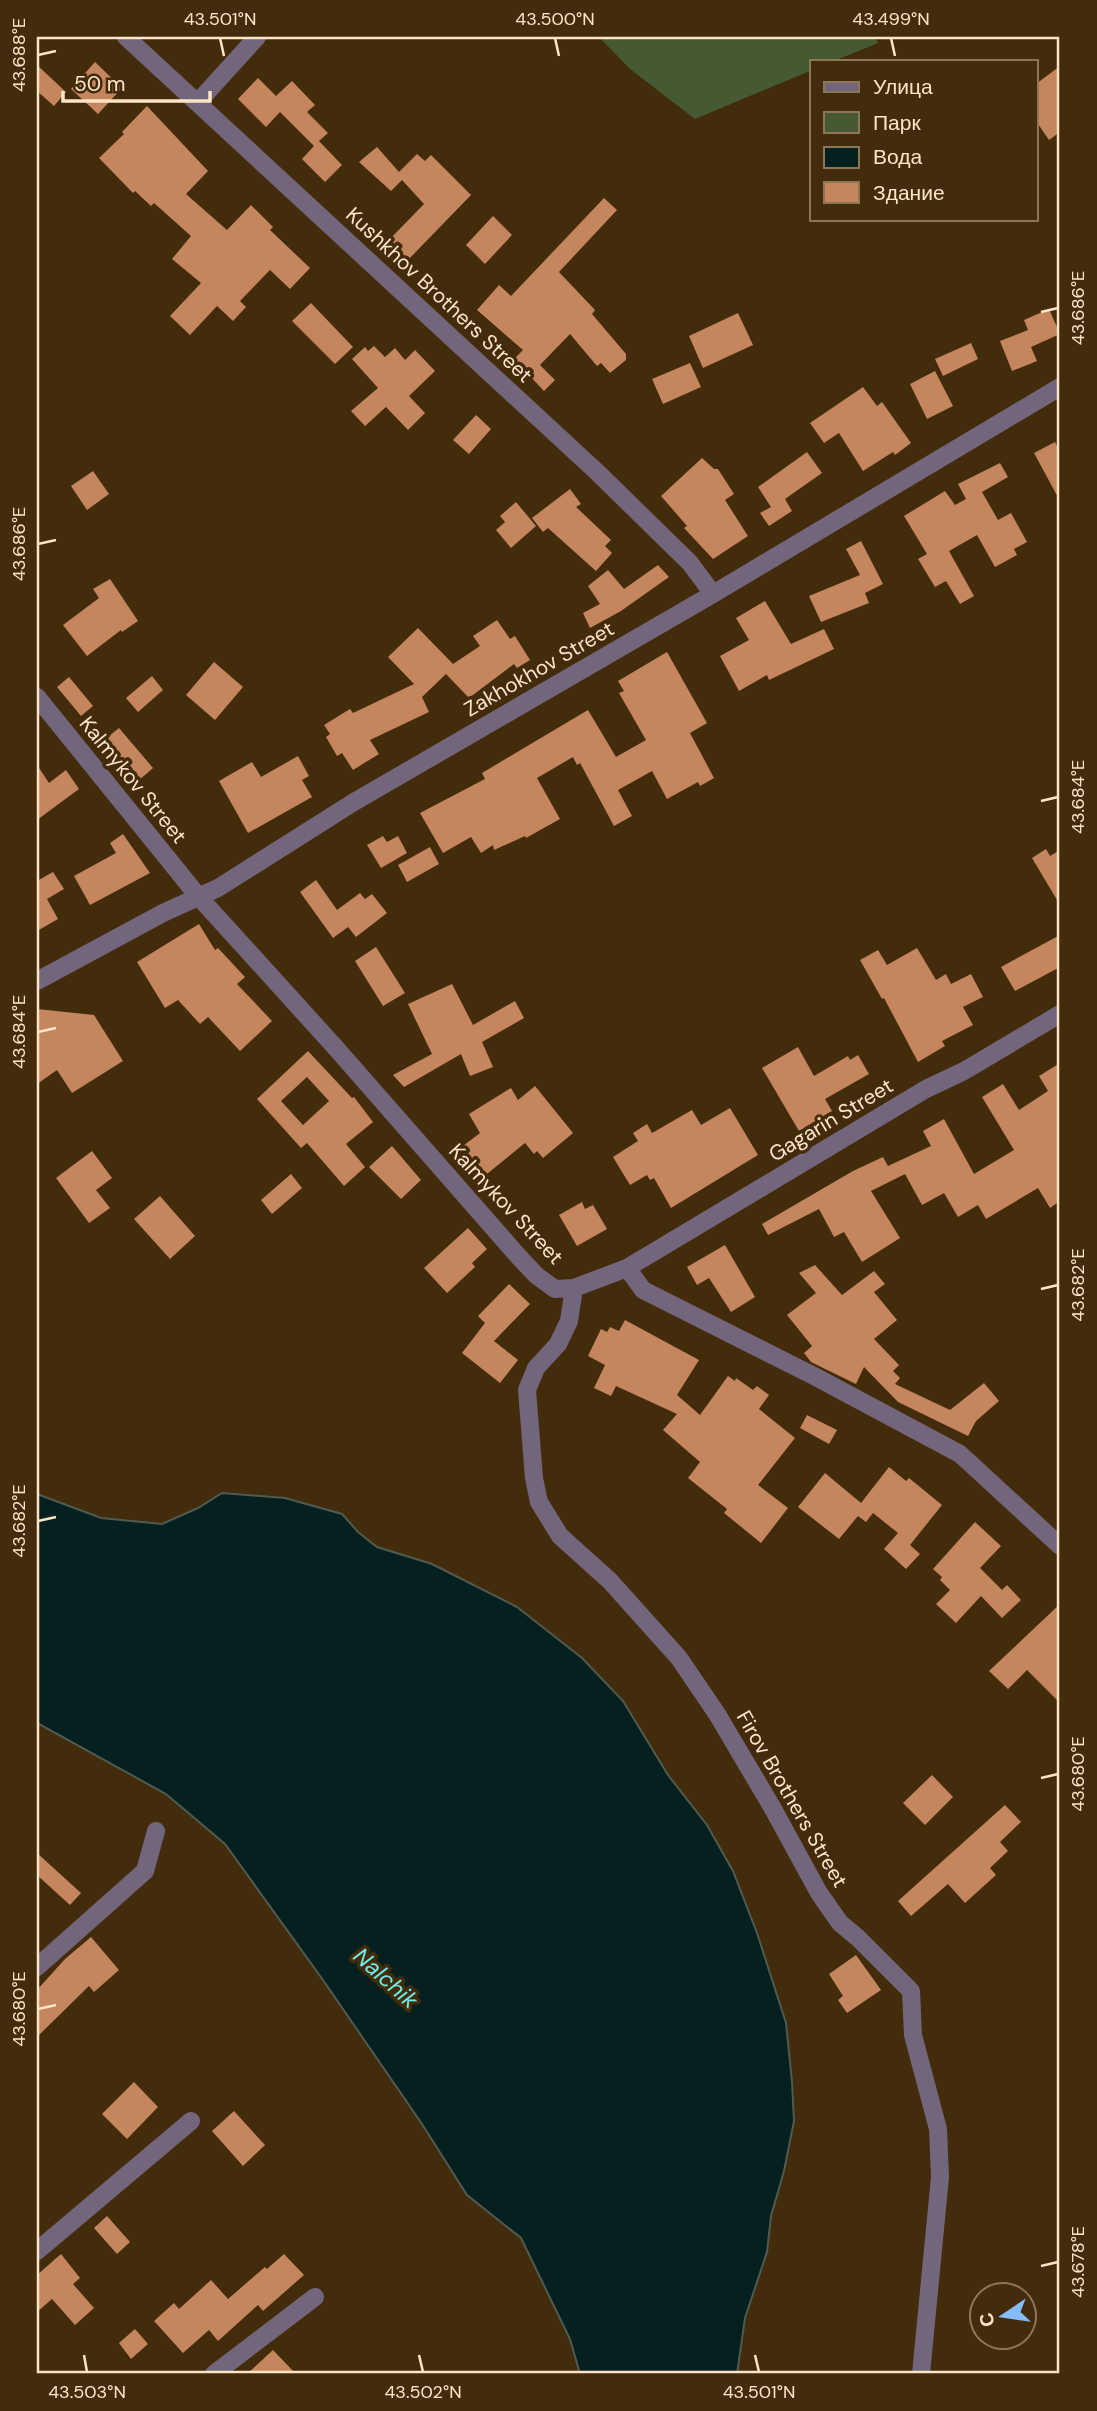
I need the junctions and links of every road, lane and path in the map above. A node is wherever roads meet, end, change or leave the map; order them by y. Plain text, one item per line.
1 (126, 37) edge
2 (257, 37) edge
3 (198, 102) junction
4 (1060, 387) edge
5 (713, 594) junction
6 (37, 697) edge
7 (198, 896) junction
8 (37, 981) edge
9 (1060, 1014) edge
10 (627, 1268) junction
11 (574, 1288) junction
12 (1060, 1546) edge
13 (156, 1831) dead end
14 (37, 1967) edge
15 (191, 2122) dead end
16 (37, 2251) edge
17 (315, 2297) dead end
18 (214, 2374) edge
19 (921, 2374) edge

1 - 3 street, Kushkhov Brothers Street
2 - 3 street
3 - 5 street, Kushkhov Brothers Street
4 - 5 street, Zakhokhov Street
5 - 7 street, Zakhokhov Street
6 - 7 street, Kalmykov Street
7 - 8 street, Zakhokhov Street
7 - 11 street, Kalmykov Street
9 - 10 street, Gagarin Street
10 - 11 street, Kalmykov Street
10 - 12 street
11 - 19 street, Firov Brothers Street
13 - 14 street
15 - 16 street
17 - 18 street

